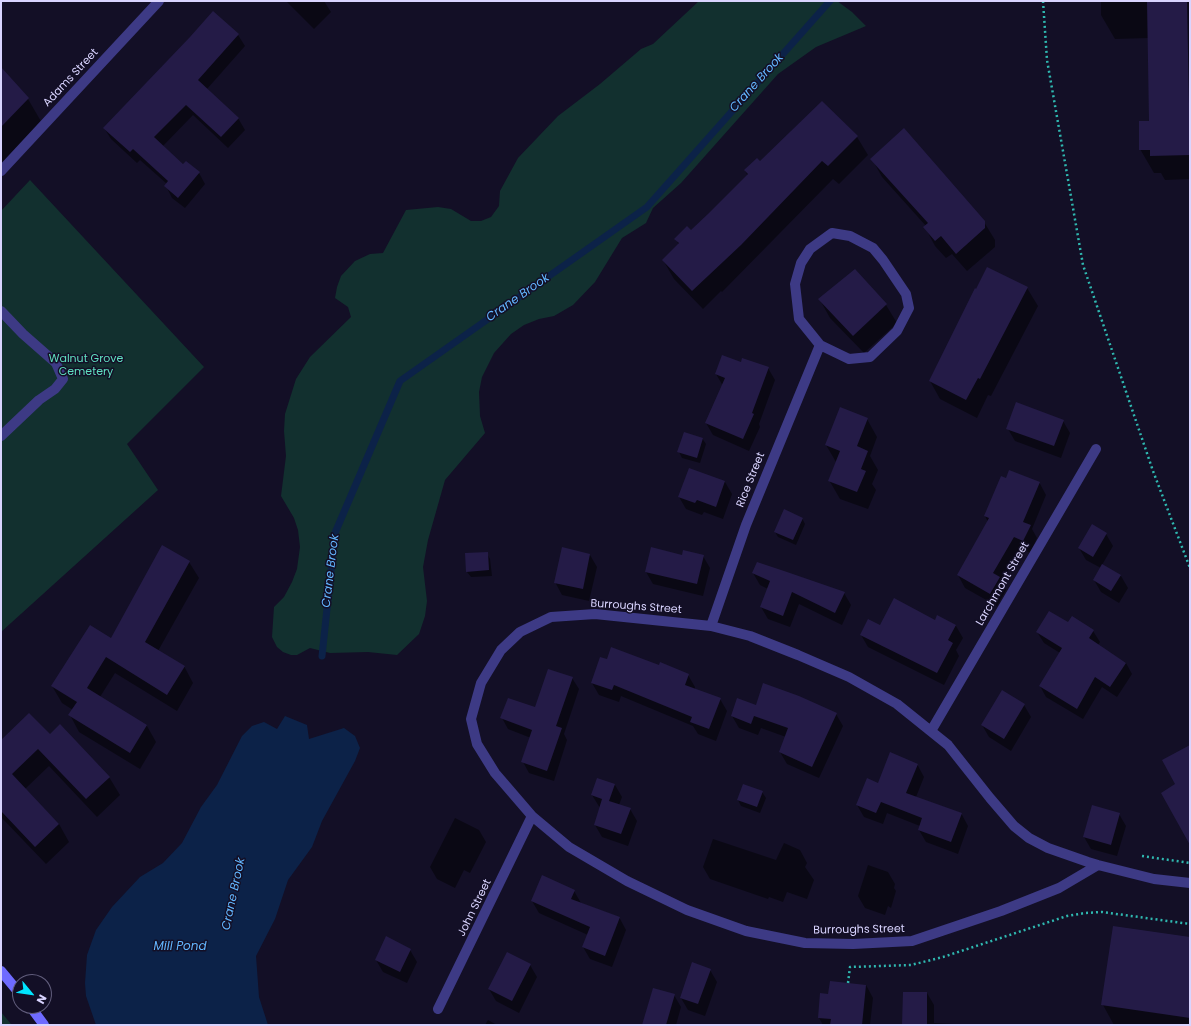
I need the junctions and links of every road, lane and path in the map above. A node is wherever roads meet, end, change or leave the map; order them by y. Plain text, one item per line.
1 (159, 1) edge
2 (1043, 1) edge
3 (1, 171) edge
4 (1, 312) edge
5 (820, 345) junction
6 (1, 436) edge
7 (1096, 449) dead end
8 (1190, 568) edge
9 (711, 626) junction
10 (931, 731) junction
11 (532, 816) junction
12 (1142, 856) dead end
13 (1190, 863) edge
14 (1098, 865) junction
15 (1190, 883) edge
16 (1190, 924) edge
17 (1, 971) edge
18 (848, 983) dead end
19 (12, 984) edge
20 (438, 1009) dead end
21 (36, 1014) edge
22 (44, 1025) edge

1 - 3 street, Adams Street
2 - 8 path
4 - 6 street
5 - 5 street
5 - 9 street, Rice Street
7 - 10 street, Larchmont Street
9 - 10 street, Burroughs Street
9 - 11 street, Burroughs Street
10 - 14 street, Burroughs Street
11 - 14 street, Burroughs Street
11 - 20 street, John Street
12 - 13 path
14 - 15 street, Burroughs Street
16 - 18 path
17 - 19 main road
21 - 22 main road

